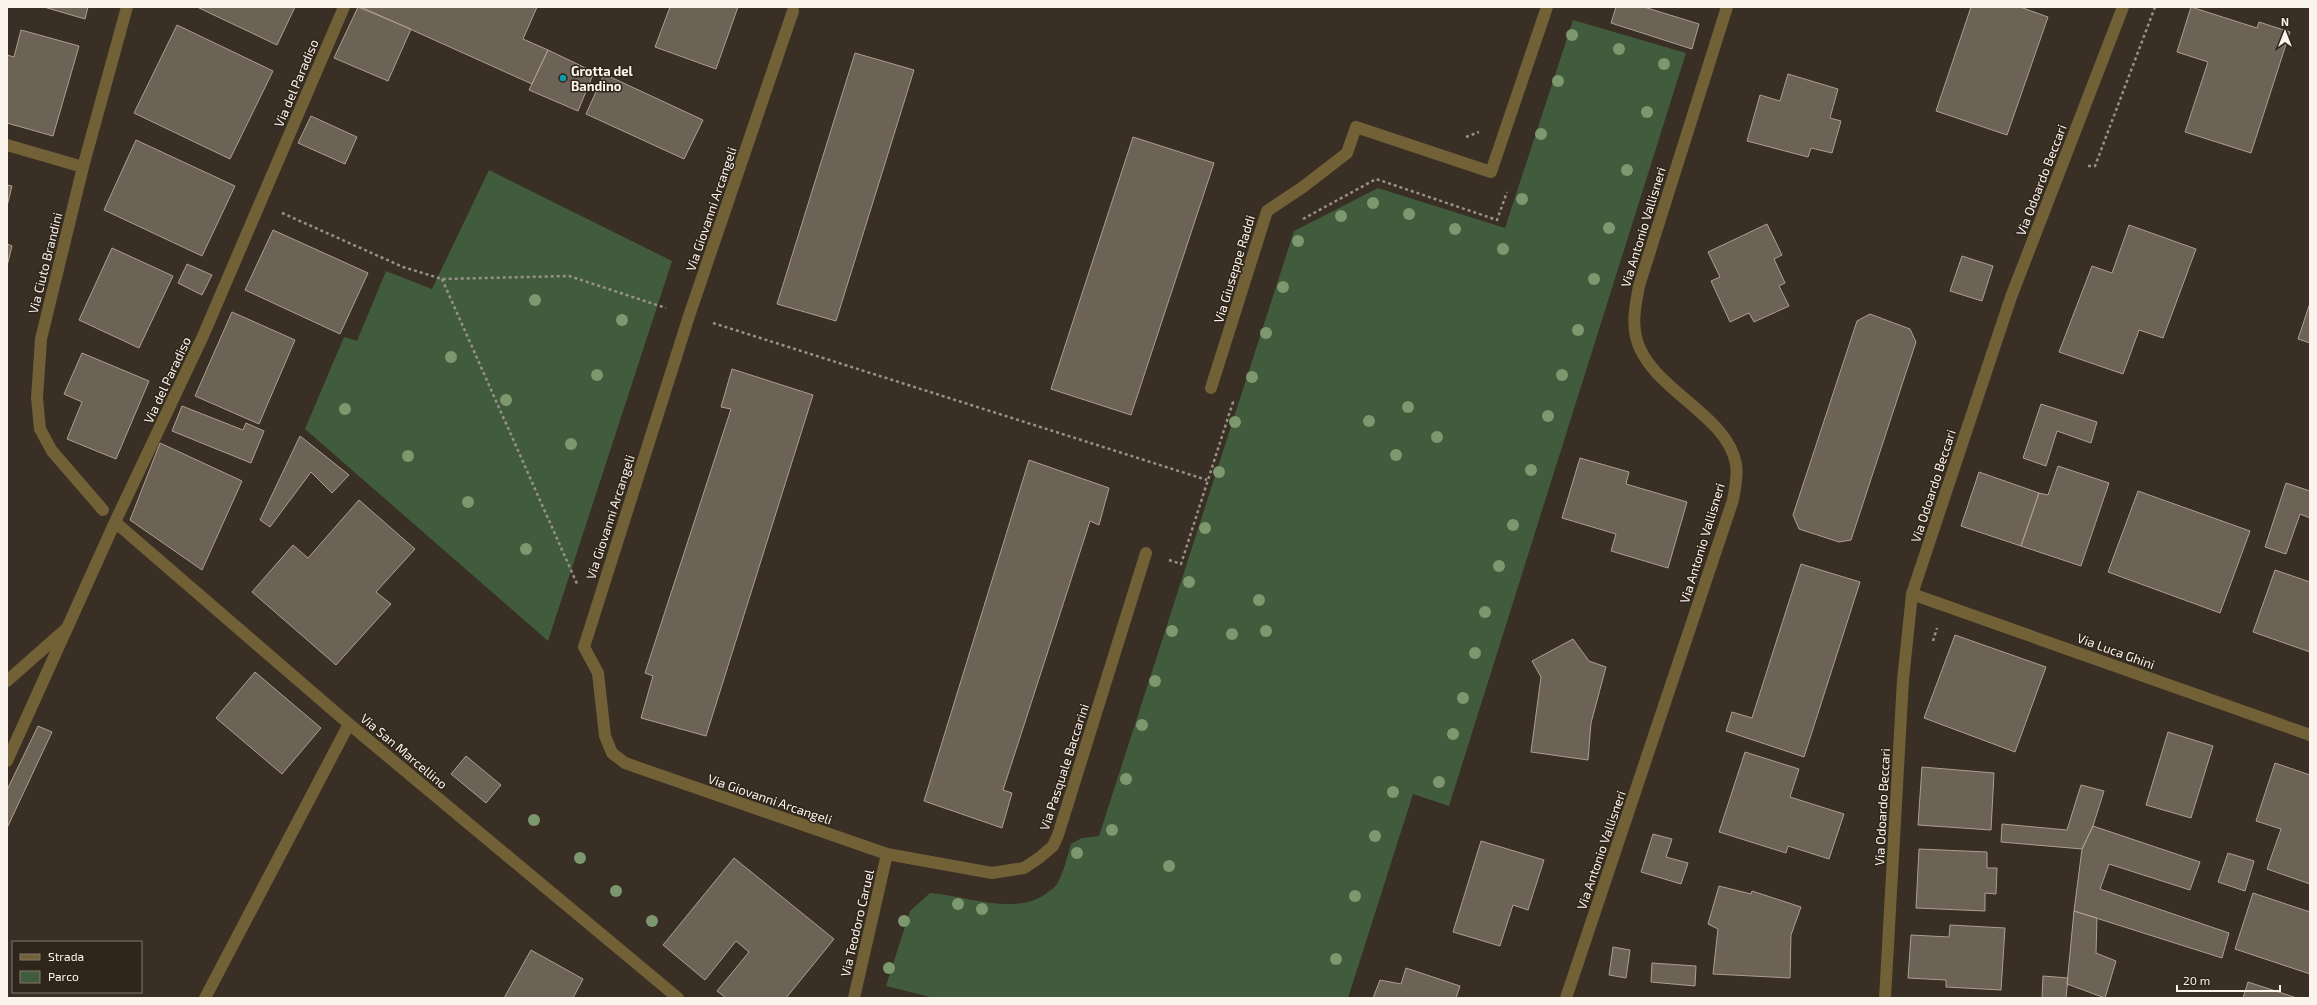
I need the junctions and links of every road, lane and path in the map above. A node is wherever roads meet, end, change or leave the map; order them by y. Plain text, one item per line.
1 (127, 7) edge
2 (344, 7) edge
3 (1547, 7) edge
4 (1727, 7) edge
5 (2124, 7) edge
6 (2155, 7) edge
7 (793, 12) dead end
8 (7, 145) edge
9 (83, 167) junction
10 (2083, 167) dead end
11 (1507, 190) dead end
12 (259, 203) junction
13 (1296, 223) dead end
14 (442, 279) junction
15 (689, 316) junction
16 (1211, 388) joint
17 (1236, 395) dead end
18 (1233, 402) junction
19 (1207, 480) junction
20 (103, 510) dead end
21 (115, 522) junction
22 (1146, 553) joint
23 (1912, 594) junction
24 (593, 619) junction
25 (1938, 621) dead end
26 (66, 629) junction
27 (1933, 643) dead end
28 (7, 681) edge
29 (349, 724) junction
30 (2310, 735) edge
31 (7, 761) edge
32 (887, 854) junction
33 (205, 998) edge
34 (678, 998) edge
35 (854, 998) edge
36 (1566, 998) edge
37 (1885, 998) edge

1 - 9 street, Via Ciuto Brandini
2 - 12 street, Via del Paradiso
3 - 16 street, Via Giuseppe Raddi
4 - 36 street, Via Antonio Vallisneri
5 - 23 street, Via Odoardo Beccari
6 - 10 path
7 - 15 street, Via Giovanni Arcangeli
8 - 9 street
9 - 20 street, Via Ciuto Brandini
11 - 13 path
12 - 14 path
12 - 21 street, Via del Paradiso
14 - 15 path
14 - 24 path
15 - 19 path
15 - 24 street, Via Giovanni Arcangeli
16 - 18 path
17 - 18 path
18 - 19 path
19 - 22 path
21 - 26 street, Via del Paradiso
21 - 29 street, Via San Marcellino
22 - 32 street, Via Pasquale Baccarini
23 - 30 street, Via Luca Ghini
23 - 37 street, Via Odoardo Beccari
24 - 32 street, Via Giovanni Arcangeli
25 - 27 path
26 - 28 street
26 - 31 street, Via del Paradiso
29 - 33 street
29 - 34 street, Via San Marcellino
32 - 35 street, Via Teodoro Caruel

